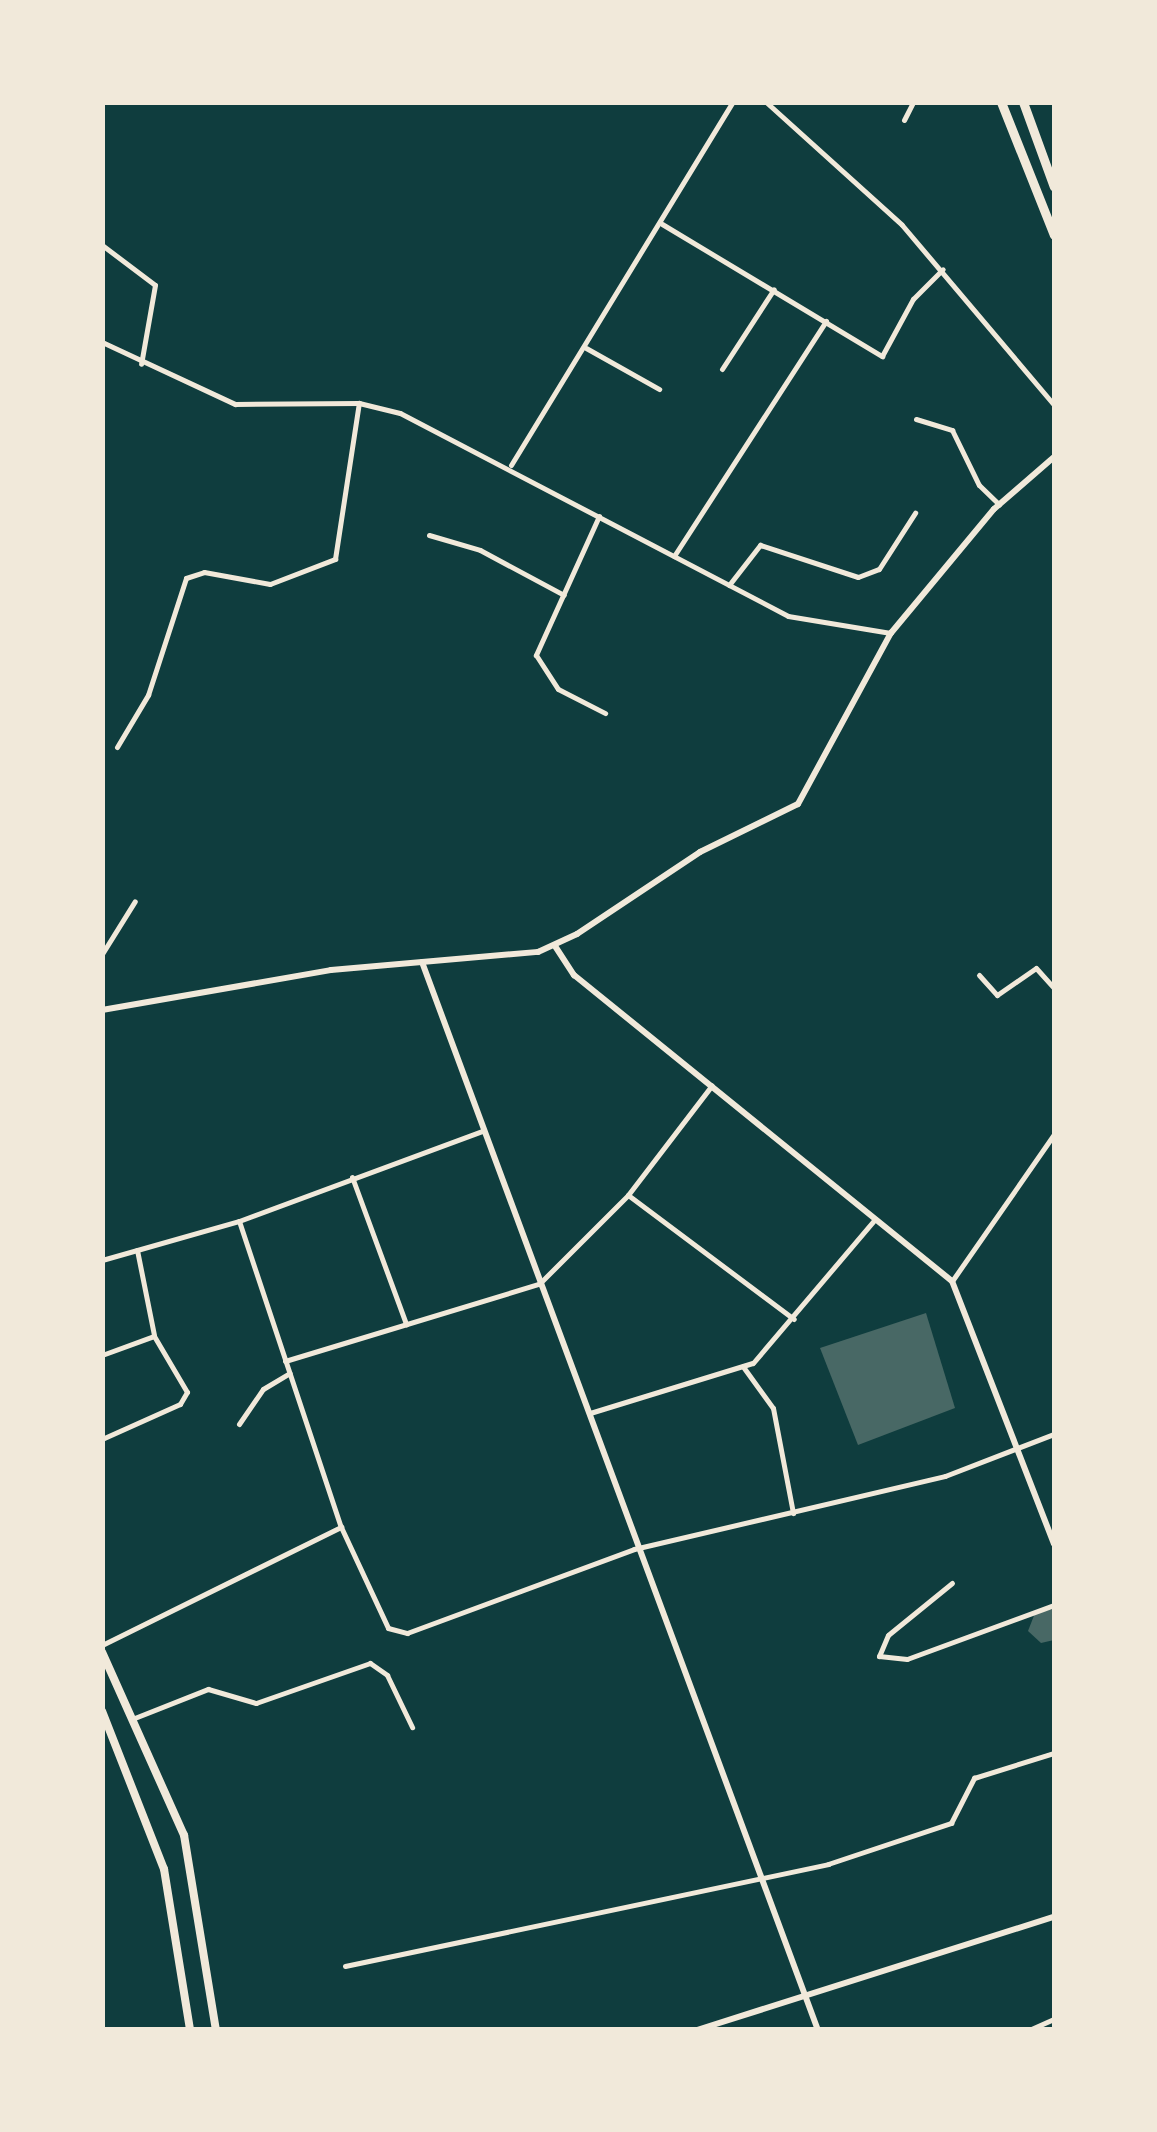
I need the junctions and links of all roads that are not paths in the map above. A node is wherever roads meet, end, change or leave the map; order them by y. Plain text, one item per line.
1 (733, 102) edge
2 (766, 102) edge
3 (914, 102) edge
4 (1001, 102) edge
5 (1023, 102) edge
6 (904, 120) dead end
7 (1052, 174) edge
8 (1054, 187) edge
9 (662, 224) junction
10 (1054, 235) edge
11 (102, 245) edge
12 (943, 269) junction
13 (774, 289) junction
14 (826, 322) junction
15 (102, 342) edge
16 (586, 348) junction
17 (142, 364) junction
18 (722, 369) dead end
19 (659, 389) dead end
20 (360, 403) junction
21 (1054, 405) edge
22 (916, 419) dead end
23 (1054, 458) edge
24 (511, 465) junction
25 (999, 504) junction
26 (915, 513) dead end
27 (599, 516) junction
28 (429, 535) dead end
29 (674, 556) junction
30 (729, 585) junction
31 (564, 594) junction
32 (891, 633) junction
33 (605, 713) dead end
34 (117, 747) dead end
35 (135, 900) dead end
36 (555, 946) junction
37 (102, 954) edge
38 (422, 962) junction
39 (979, 975) dead end
40 (1054, 988) edge
41 (102, 1010) edge
42 (712, 1085) junction
43 (482, 1130) junction
44 (1054, 1134) edge
45 (352, 1177) junction
46 (628, 1195) junction
47 (877, 1217) junction
48 (239, 1221) junction
49 (137, 1250) junction
50 (102, 1260) edge
51 (952, 1282) junction
52 (539, 1284) junction
53 (794, 1319) junction
54 (406, 1324) junction
55 (154, 1336) junction
56 (102, 1355) edge
57 (285, 1360) junction
58 (744, 1368) junction
59 (290, 1372) junction
60 (588, 1414) junction
61 (239, 1424) dead end
62 (1054, 1434) edge
63 (102, 1438) edge
64 (1024, 1453) junction
65 (793, 1513) junction
66 (341, 1526) junction
67 (1054, 1544) edge
68 (634, 1548) junction
69 (952, 1583) dead end
70 (1054, 1605) edge
71 (102, 1648) edge
72 (102, 1711) edge
73 (132, 1719) junction
74 (412, 1727) dead end
75 (1054, 1752) edge
76 (762, 1883) junction
77 (1054, 1917) edge
78 (345, 1966) dead end
79 (809, 2000) junction
80 (1054, 2019) edge
81 (190, 2030) edge
82 (216, 2030) edge
83 (697, 2030) edge
84 (818, 2030) edge
85 (1029, 2030) edge

1 - 9 street
2 - 12 street
3 - 6 street
4 - 10 highway
5 - 7 highway
7 - 8 highway
9 - 13 street
9 - 16 street
11 - 17 street
12 - 14 street
12 - 21 street
13 - 14 street
13 - 18 street
14 - 29 street
15 - 17 street
16 - 19 street
16 - 24 street
17 - 20 street
20 - 24 street
20 - 34 street
22 - 25 street
23 - 25 street
24 - 27 street
25 - 32 street
26 - 30 street
27 - 29 street
27 - 31 street
28 - 31 street
29 - 30 street
30 - 32 street
31 - 33 street
32 - 36 street
35 - 37 street
36 - 38 street
36 - 42 street
38 - 41 street
38 - 43 street
39 - 40 street
42 - 46 street
42 - 47 street
43 - 45 street
43 - 52 street
44 - 51 street
45 - 48 street
45 - 54 street
46 - 52 street
46 - 53 street
47 - 51 street
47 - 53 street
48 - 49 street
48 - 57 street
49 - 50 street
49 - 55 street
51 - 64 street
52 - 54 street
52 - 60 street
53 - 58 street
54 - 57 street
55 - 56 street
55 - 63 street
57 - 59 street
58 - 60 street
58 - 65 street
59 - 61 street
59 - 66 street
60 - 68 street
62 - 64 street
64 - 65 street
64 - 67 street
65 - 68 street
66 - 68 street
66 - 71 street
68 - 76 street
69 - 70 street
71 - 73 main road
72 - 81 main road
73 - 74 street
73 - 82 main road
75 - 76 street
76 - 78 street
76 - 79 street
77 - 79 street
79 - 83 street
79 - 84 street
80 - 85 street

